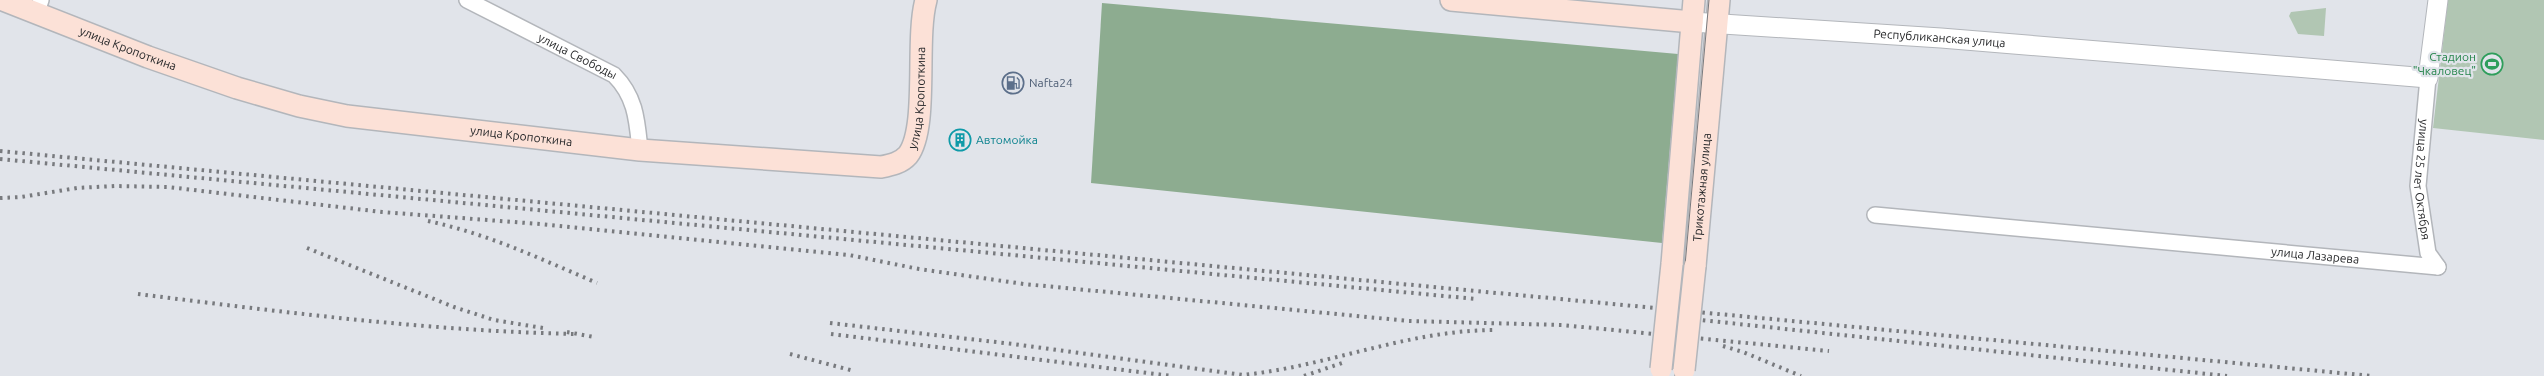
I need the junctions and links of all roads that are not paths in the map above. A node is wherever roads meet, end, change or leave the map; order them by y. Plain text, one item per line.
1 (3, 0) edge
2 (468, 0) edge
3 (1451, 0) edge
4 (1694, 0) edge
5 (1719, 0) edge
6 (2438, 0) edge
7 (924, 5) edge
8 (39, 7) edge
9 (1692, 22) junction
10 (1717, 24) junction
11 (2428, 78) junction
12 (640, 150) junction
13 (1875, 215) dead end
14 (2438, 267) joint
15 (1661, 372) edge
16 (1684, 373) edge

1 - 8 main road, улица Кропоткина
2 - 12 street, улица Свободы
3 - 9 main road, Республиканская улица
4 - 9 main road, Трикотажная улица
5 - 10 main road, Трикотажная улица
6 - 11 street, улица 25 лет Октября
7 - 12 main road, улица Кропоткина
8 - 12 main road, улица Кропоткина
9 - 10 street, Республиканская улица
9 - 15 main road, Трикотажная улица, bridge
10 - 11 street, Республиканская улица
10 - 16 main road, Трикотажная улица, bridge
11 - 14 street, улица 25 лет Октября
13 - 14 street, улица Лазарева

